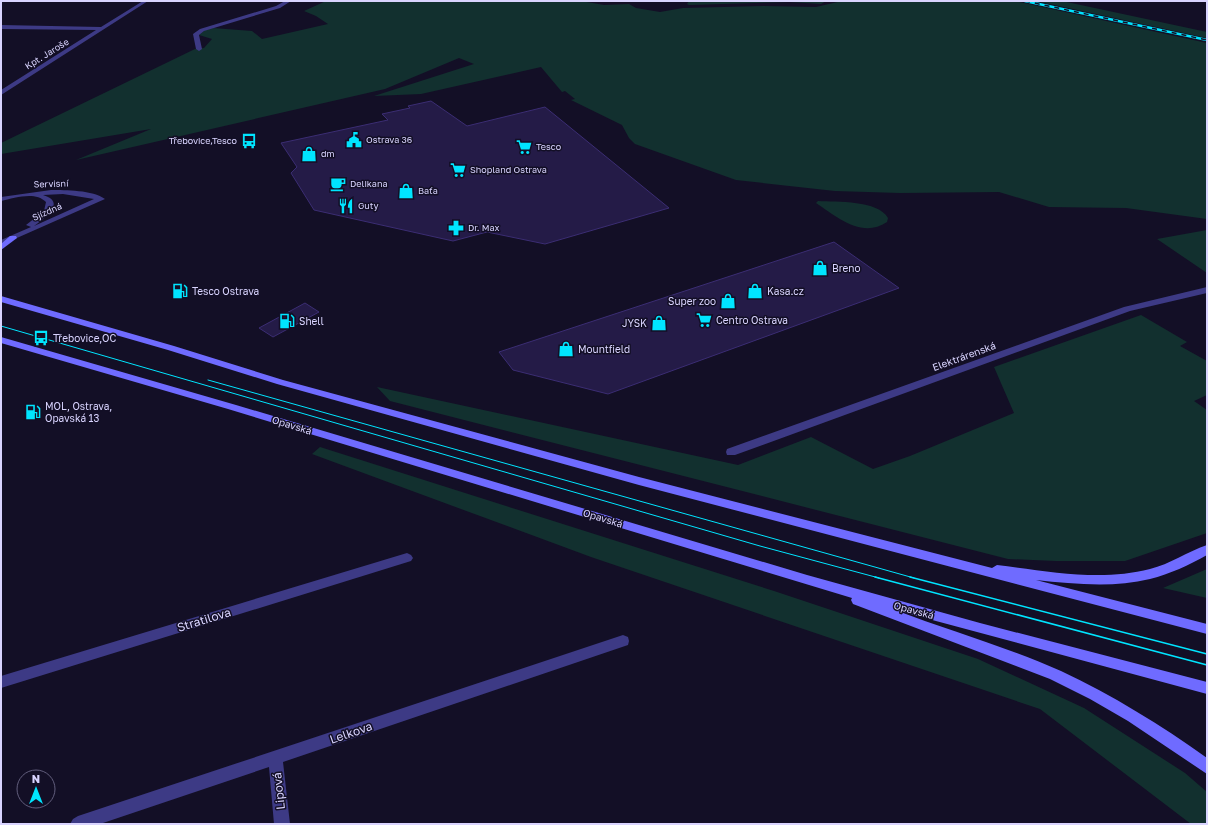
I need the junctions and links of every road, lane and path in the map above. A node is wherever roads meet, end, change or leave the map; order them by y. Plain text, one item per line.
1 (146, 1) edge
2 (289, 1) edge
3 (1, 27) edge
4 (102, 29) junction
5 (199, 49) dead end
6 (1, 93) edge
7 (28, 193) junction
8 (1, 199) edge
9 (101, 199) joint
10 (13, 238) junction
11 (1, 242) edge
12 (1, 248) edge
13 (1207, 290) edge
14 (3, 298) edge
15 (1, 340) edge
16 (731, 452) dead end
17 (1207, 550) edge
18 (406, 558) dead end
19 (963, 567) junction
20 (807, 580) junction
21 (1207, 629) edge
22 (623, 641) dead end
23 (1, 682) edge
24 (1207, 688) edge
25 (276, 759) junction
26 (1207, 767) edge
27 (78, 824) edge
28 (282, 824) edge

1 - 4 street, Kpt. Jaroše
2 - 5 street
3 - 4 street, Kpt. Jaroše
4 - 6 street, Kpt. Jaroše
7 - 8 street, Servisní
7 - 9 street, Servisní
7 - 10 street
9 - 10 street, Sjízdná
10 - 11 street, Sjízdná
10 - 12 main road
13 - 16 street, Elektrárenská
14 - 19 main road
15 - 20 main road, Opavská
17 - 19 main road
18 - 23 street, Stratilova
19 - 21 main road
20 - 24 main road, Opavská
20 - 26 main road
22 - 25 street, Lelkova
25 - 27 street, Lelkova
25 - 28 street, Lipová

